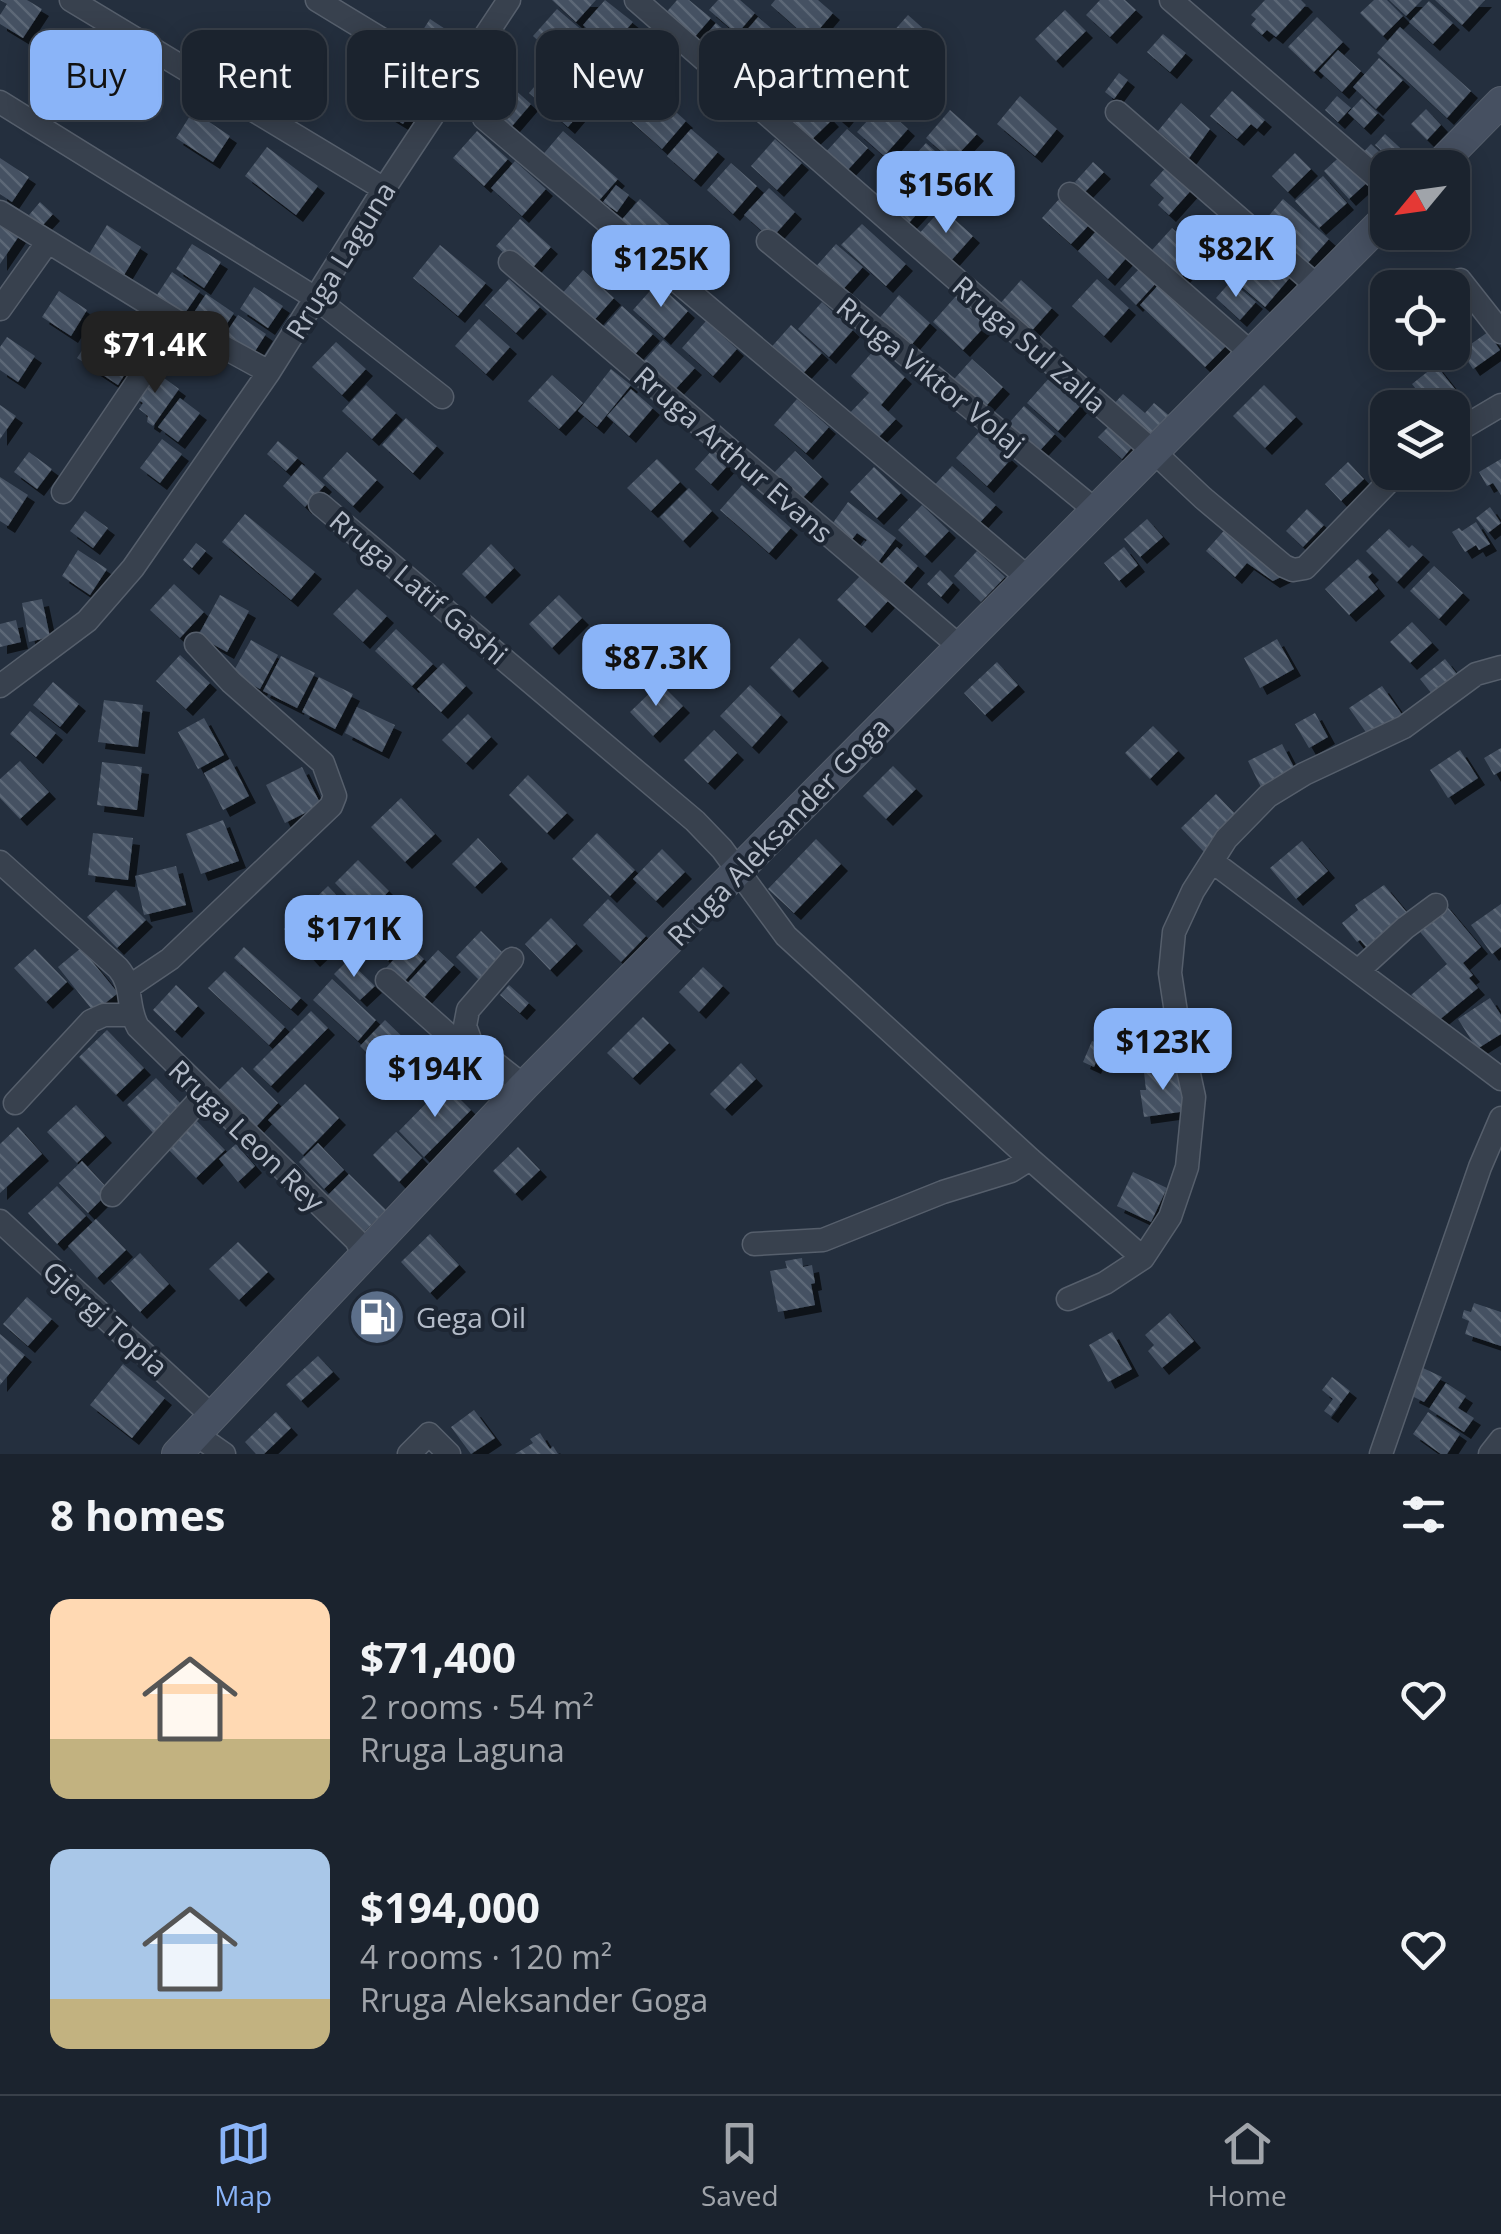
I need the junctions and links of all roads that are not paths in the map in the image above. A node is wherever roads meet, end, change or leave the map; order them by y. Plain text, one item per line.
1 (71, 0) edge
2 (316, 0) edge
3 (509, 0) edge
4 (636, 0) edge
5 (1171, 0) edge
6 (366, 30) edge
7 (490, 30) edge
8 (0, 102) edge
9 (1501, 102) edge
10 (1117, 112) dead end
11 (430, 120) edge
12 (486, 120) edge
13 (1454, 150) edge
14 (1370, 171) edge
15 (384, 188) junction
16 (1070, 194) dead end
17 (0, 212) edge
18 (1370, 234) edge
19 (768, 242) dead end
20 (47, 243) junction
21 (510, 262) dead end
22 (1317, 286) junction
23 (1470, 293) edge
24 (317, 299) junction
25 (0, 309) edge
26 (178, 322) junction
27 (1501, 332) edge
28 (1251, 353) junction
29 (270, 372) junction
30 (442, 397) dead end
31 (1501, 405) edge
32 (1470, 423) edge
33 (1153, 451) junction
34 (1381, 490) edge
35 (63, 492) dead end
36 (320, 504) dead end
37 (1095, 510) junction
38 (1027, 577) junction
39 (196, 644) dead end
40 (958, 646) junction
41 (1501, 667) edge
42 (0, 686) edge
43 (0, 862) edge
44 (1213, 862) junction
45 (738, 874) junction
46 (1436, 905) dead end
47 (512, 959) dead end
48 (1360, 970) junction
49 (387, 980) dead end
50 (130, 986) junction
51 (131, 1016) junction
52 (472, 1046) junction
53 (1501, 1080) edge
54 (524, 1086) junction
55 (204, 1095) junction
56 (15, 1103) dead end
57 (1501, 1118) edge
58 (1030, 1160) junction
59 (112, 1196) dead end
60 (0, 1221) edge
61 (754, 1244) dead end
62 (363, 1253) junction
63 (1143, 1258) junction
64 (1068, 1299) dead end
65 (194, 1434) edge
66 (1501, 1440) edge
67 (224, 1454) edge
68 (409, 1454) edge
69 (450, 1454) edge
70 (1381, 1454) edge
71 (1490, 1454) edge

1 - 15 street
2 - 6 street
3 - 7 street, Rruga Laguna
4 - 33 street, Rruga Sul Zalla
5 - 14 street
8 - 24 street
9 - 13 main road
10 - 22 street
11 - 15 street, Rruga Laguna
12 - 38 street
15 - 24 street, Rruga Laguna
16 - 28 street
17 - 20 street
18 - 22 main road, Rruga Aleksander Goga
19 - 37 street, Rruga Viktor Volaj
20 - 25 street
20 - 26 street
21 - 40 street, Rruga Arthur Evans
22 - 28 main road, Rruga Aleksander Goga
23 - 27 street
24 - 29 street, Rruga Laguna
24 - 30 street
26 - 29 street
26 - 35 street
28 - 33 main road, Rruga Aleksander Goga
29 - 42 street, Rruga Laguna
31 - 32 street
33 - 34 street, Rruga Sul Zalla
33 - 37 main road, Rruga Aleksander Goga
36 - 45 street, Rruga Latif Gashi
37 - 38 main road, Rruga Aleksander Goga
38 - 40 main road, Rruga Aleksander Goga
39 - 50 street
40 - 45 main road, Rruga Aleksander Goga
41 - 44 street
43 - 50 street
44 - 48 street
44 - 63 street
45 - 54 main road, Rruga Aleksander Goga
45 - 58 street, Rruga Latif Gashi
46 - 48 street
47 - 52 street
48 - 53 street
49 - 52 street
50 - 51 street
51 - 55 street, Rruga Leon Rey
51 - 56 street
52 - 54 street
54 - 62 main road, Rruga Aleksander Goga
55 - 59 street
55 - 62 street, Rruga Leon Rey
57 - 70 street
58 - 61 street
58 - 63 street, Rruga Latif Gashi
60 - 65 street, Gjergj Topia
62 - 65 main road, Rruga Aleksander Goga
63 - 64 street
65 - 67 street, Gjergj Topia
66 - 71 street
68 - 69 street

